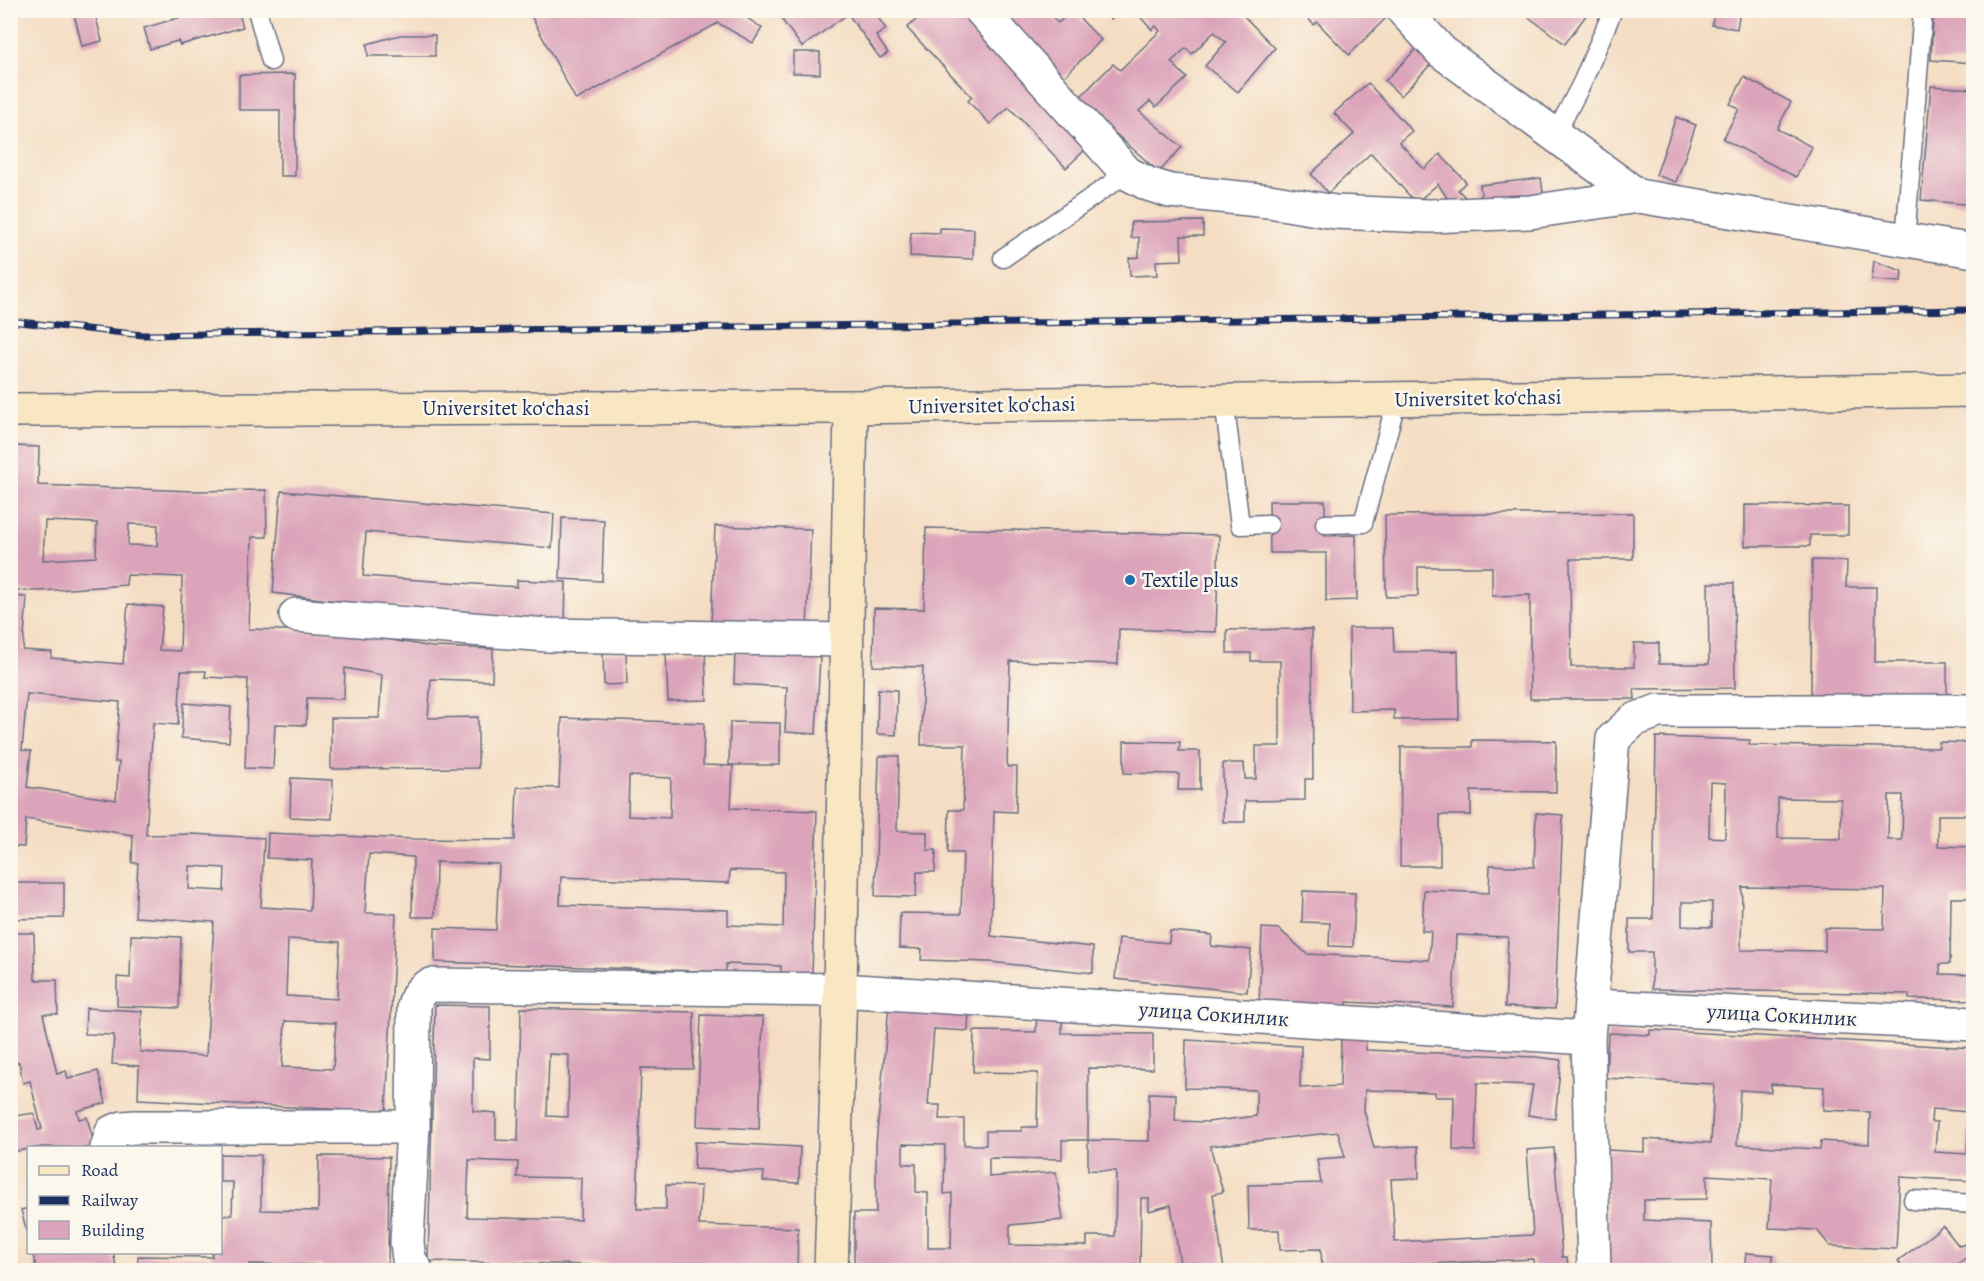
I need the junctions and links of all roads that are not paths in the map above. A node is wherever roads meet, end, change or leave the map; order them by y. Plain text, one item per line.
1 (257, 10) edge
2 (981, 10) edge
3 (1403, 10) edge
4 (1613, 10) edge
5 (1923, 10) edge
6 (271, 61) dead end
7 (1555, 135) junction
8 (1127, 173) junction
9 (1638, 196) junction
10 (1905, 241) junction
11 (1974, 251) edge
12 (1003, 258) dead end
13 (1974, 390) edge
14 (1397, 399) junction
15 (1224, 401) junction
16 (851, 407) junction
17 (10, 410) edge
18 (1269, 524) dead end
19 (1325, 524) dead end
20 (296, 615) dead end
21 (846, 640) junction
22 (1974, 711) edge
23 (840, 990) junction
24 (1591, 1006) junction
25 (1974, 1024) edge
26 (1588, 1038) junction
27 (413, 1127) junction
28 (108, 1146) edge
29 (1913, 1200) dead end
30 (1974, 1204) edge
31 (416, 1270) edge
32 (831, 1270) edge
33 (1594, 1270) edge

1 - 6 lane
2 - 8 street
3 - 7 street
4 - 7 lane
5 - 10 lane
7 - 9 street
8 - 9 street
8 - 12 lane
9 - 10 street
10 - 11 street
13 - 14 main road, Universitet kо‘chasi
14 - 15 main road, Universitet kо‘chasi
14 - 19 lane
15 - 16 main road, Universitet kо‘chasi
15 - 18 lane
16 - 17 main road, Universitet kо‘chasi
16 - 21 main road
20 - 21 street
21 - 23 main road
22 - 24 street
23 - 26 street, улица Сокинлик
23 - 27 street, улица Сокинлик
23 - 32 main road
24 - 25 street, улица Сокинлик
24 - 26 street
26 - 33 street
27 - 28 street
27 - 31 street, улица Сокинлик
29 - 30 lane

